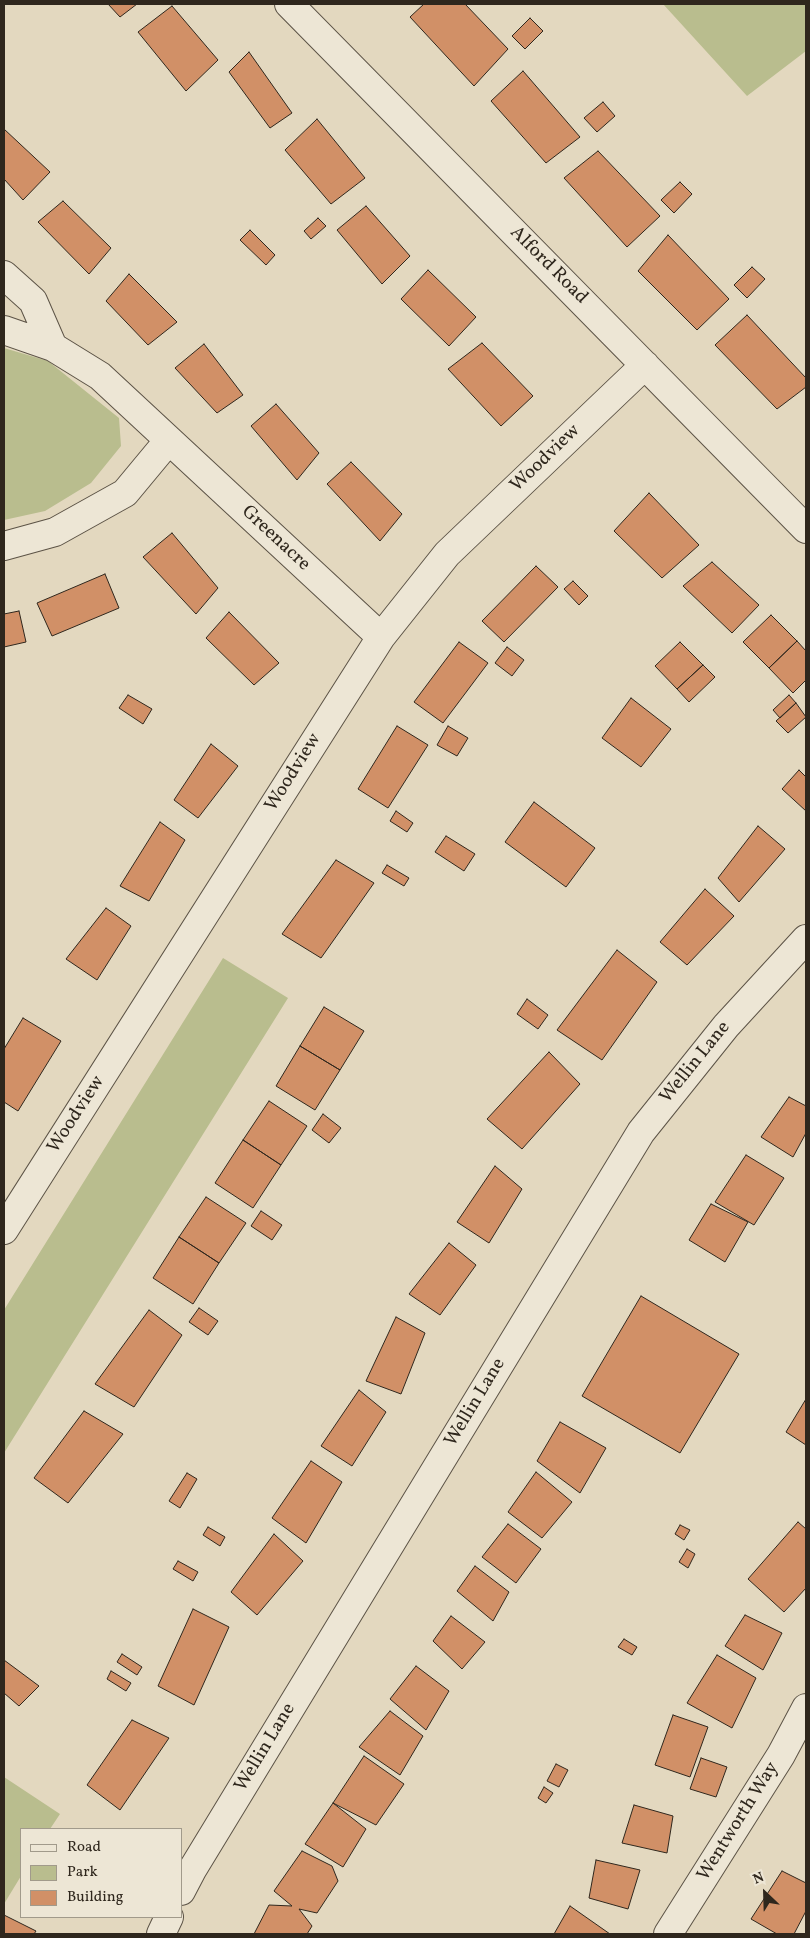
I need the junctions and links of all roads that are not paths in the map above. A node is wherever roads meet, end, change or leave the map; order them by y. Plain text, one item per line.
1 (290, 4) edge
2 (4, 275) edge
3 (4, 330) edge
4 (53, 347) junction
5 (645, 365) junction
6 (169, 440) junction
7 (806, 529) edge
8 (4, 546) edge
9 (381, 637) junction
10 (806, 939) edge
11 (12, 1197) edge
12 (4, 1230) edge
13 (806, 1708) edge
14 (182, 1890) edge
15 (169, 1918) edge
16 (161, 1934) edge
17 (668, 1934) edge

1 - 5 street, Alford Road
2 - 4 street
3 - 4 street, Greenacre
4 - 6 street, Greenacre
5 - 7 street, Alford Road
5 - 9 street, Woodview
6 - 8 street
6 - 9 street, Greenacre
9 - 11 street, Woodview
10 - 14 street, Wellin Lane
11 - 12 street, Woodview
13 - 17 street, Wentworth Way
15 - 16 street

